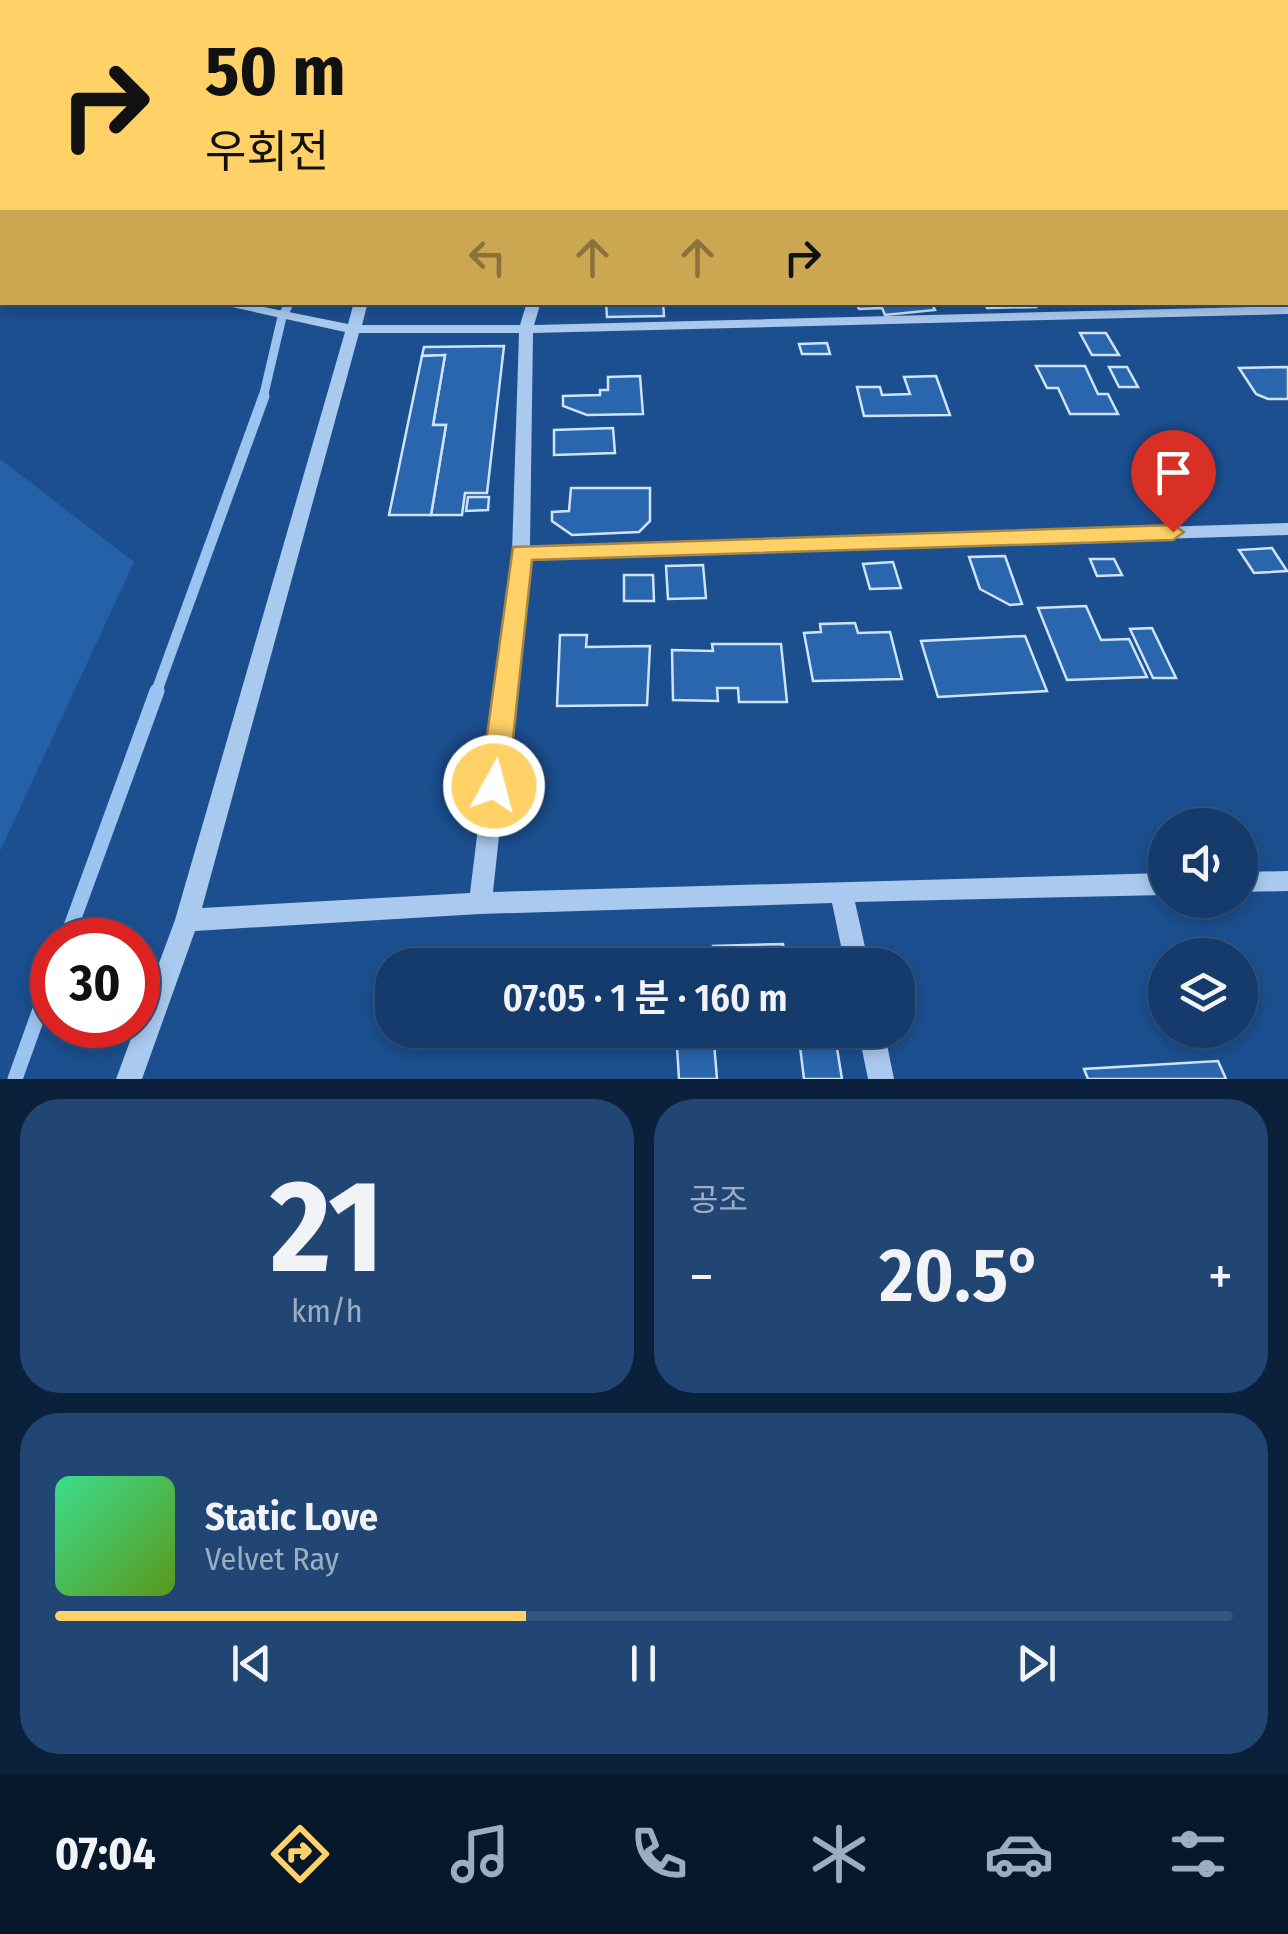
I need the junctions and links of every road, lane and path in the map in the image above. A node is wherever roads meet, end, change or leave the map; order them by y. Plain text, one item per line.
1 (229, 305) edge
2 (360, 305) edge
3 (533, 305) edge
4 (806, 305) edge
5 (1144, 307) edge
6 (1288, 310) edge
7 (806, 322) junction
8 (352, 329) junction
9 (526, 329) junction
10 (1288, 529) edge
11 (521, 552) junction
12 (1288, 880) edge
13 (1258, 881) edge
14 (1148, 884) edge
15 (841, 892) junction
16 (480, 904) junction
17 (187, 920) junction
18 (853, 948) edge
19 (875, 1048) edge
20 (129, 1079) edge
21 (881, 1079) edge

1 - 8 street
2 - 8 street
3 - 9 street
4 - 7 street
5 - 6 street
5 - 7 street
7 - 9 street
8 - 9 street
8 - 17 street
9 - 11 street
10 - 11 street
11 - 16 street
12 - 13 street
14 - 15 street
15 - 16 street
15 - 18 street
16 - 17 street
17 - 20 street
19 - 21 street

